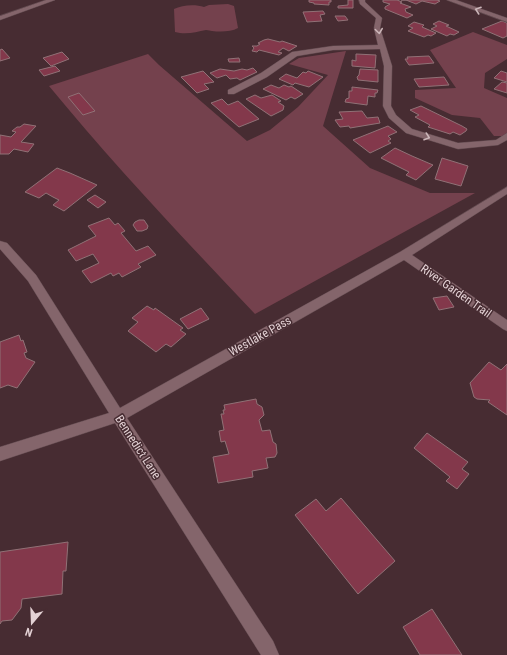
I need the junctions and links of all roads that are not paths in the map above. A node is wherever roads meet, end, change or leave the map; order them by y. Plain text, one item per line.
1 (52, 0) edge
2 (362, 0) edge
3 (450, 0) edge
4 (0, 18) edge
5 (507, 20) edge
6 (382, 47) junction
7 (231, 92) dead end
8 (507, 136) edge
9 (498, 142) junction
10 (507, 147) edge
11 (507, 190) edge
12 (0, 245) edge
13 (404, 255) junction
14 (507, 326) edge
15 (118, 416) junction
16 (0, 454) edge
17 (270, 655) edge

1 - 4 street
2 -> 6 street
5 -> 3 street
6 - 7 street
6 -> 9 street
8 - 9 street
9 - 10 street
11 - 13 street, Westlake Pass
12 - 15 street, Bennedict Lane
13 - 14 street, River Garden Trail
13 - 15 street, Westlake Pass
15 - 16 street, Westlake Pass
15 - 17 street, Bennedict Lane

